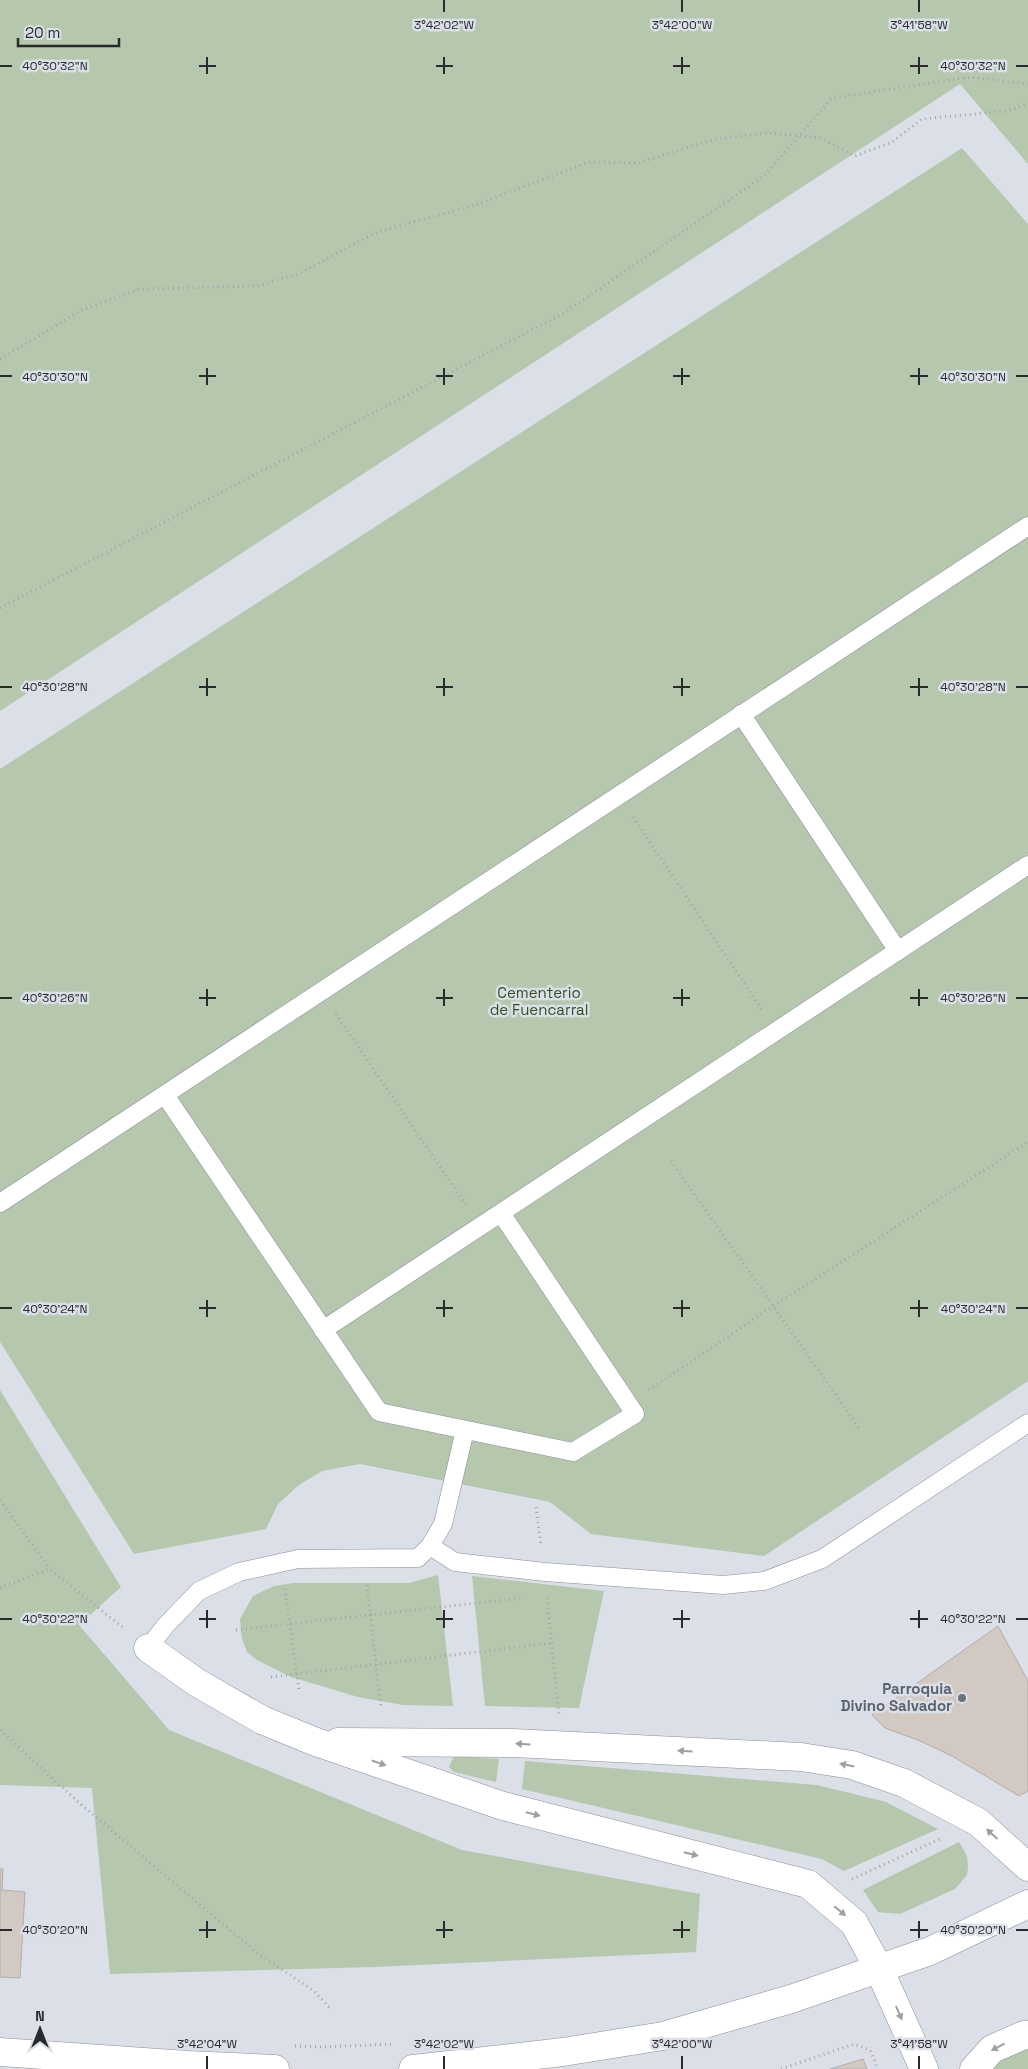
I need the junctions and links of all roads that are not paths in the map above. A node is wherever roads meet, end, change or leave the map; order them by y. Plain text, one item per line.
1 (1027, 530) edge
2 (741, 714) junction
3 (1028, 865) edge
4 (898, 951) junction
5 (165, 1094) junction
6 (0, 1203) edge
7 (501, 1212) junction
8 (323, 1330) junction
9 (1028, 1423) edge
10 (465, 1430) junction
11 (430, 1546) junction
12 (148, 1648) joint
13 (316, 1742) junction
14 (1028, 1867) edge
15 (1028, 1904) edge
16 (879, 1969) junction
17 (1028, 2035) edge
18 (0, 2052) edge
19 (275, 2069) edge
20 (413, 2069) edge
21 (924, 2069) edge
22 (974, 2069) edge

1 - 2 lane
2 - 4 lane
2 - 5 lane
3 - 4 lane
4 - 7 lane
5 - 6 lane
5 - 8 lane
7 - 8 lane
7 - 10 lane
8 - 10 lane
9 - 11 lane
10 - 11 lane
11 - 12 lane
12 - 13 street
14 -> 13 street
13 -> 16 street
15 - 16 street
16 - 20 street
16 -> 21 street
17 -> 22 street
18 - 19 street

